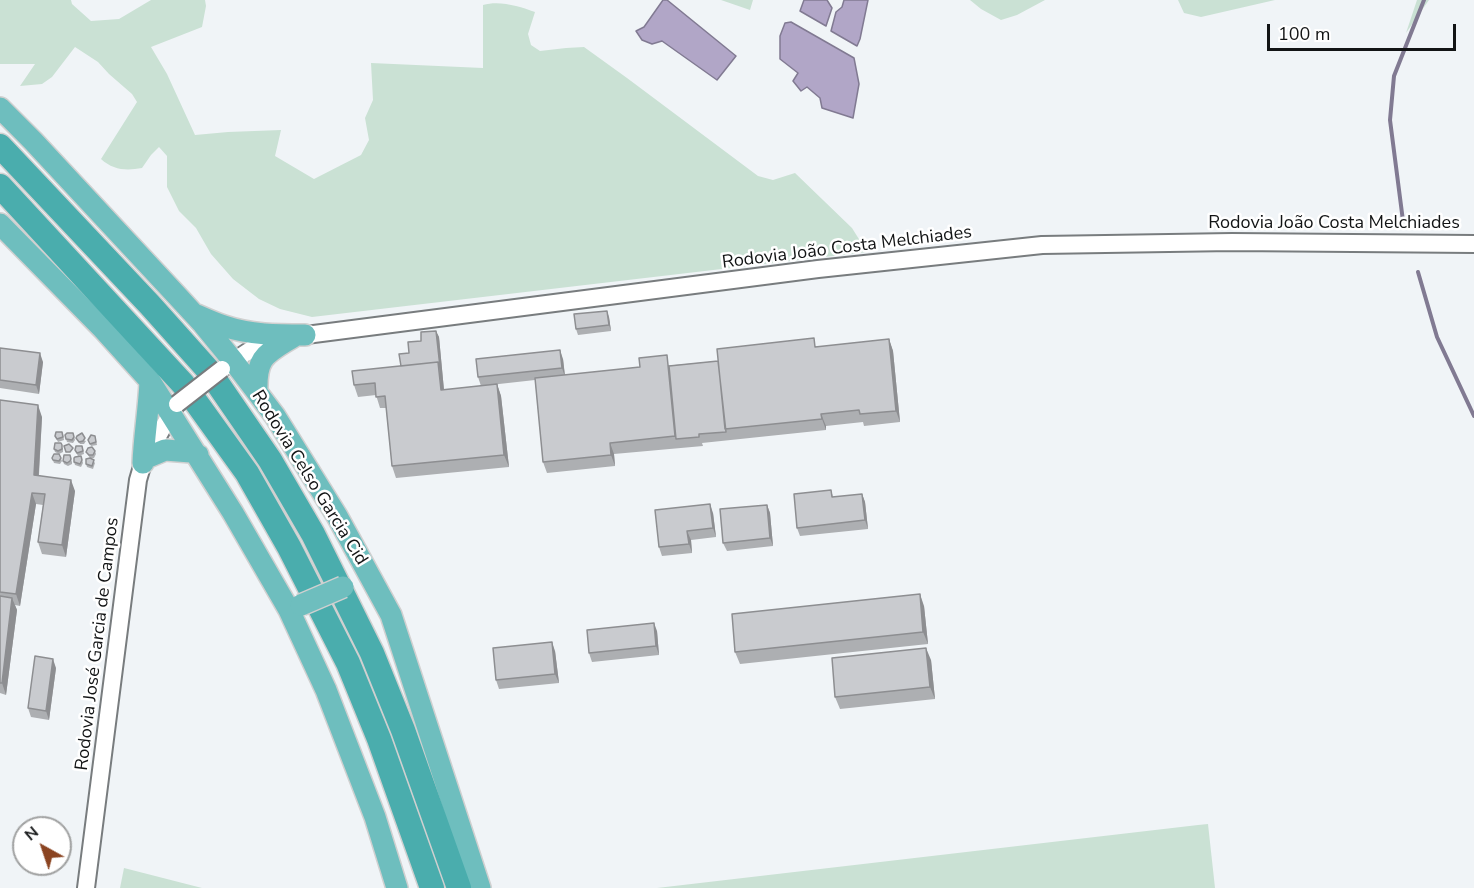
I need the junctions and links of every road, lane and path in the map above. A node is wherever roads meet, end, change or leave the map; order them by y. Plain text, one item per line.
1 (0, 108) edge
2 (0, 146) edge
3 (0, 186) edge
4 (0, 224) edge
5 (1474, 244) edge
6 (190, 312) junction
7 (299, 336) junction
8 (228, 365) junction
9 (150, 381) junction
10 (257, 391) junction
11 (174, 408) junction
12 (198, 455) junction
13 (145, 461) junction
14 (369, 575) junction
15 (295, 608) junction
16 (87, 888) edge
17 (397, 888) edge
18 (432, 888) edge
19 (459, 888) edge
20 (480, 888) edge

1 - 6 highway, Rodovia Celso Garcia Cid
2 - 19 highway, Rodovia Celso Garcia Cid
3 - 18 highway
4 - 9 highway
5 - 7 street, Rodovia João Costa Melchiades
6 - 7 highway
6 - 8 highway, Rodovia Celso Garcia Cid
7 - 8 street, Rodovia João Costa Melchiades
7 - 10 highway
8 - 10 highway, Rodovia Celso Garcia Cid
8 - 11 street, Rodovia João Costa Melchiades, bridge
9 - 11 highway
9 - 13 highway
10 - 14 highway, Rodovia Celso Garcia Cid
11 - 12 highway
11 - 13 street, Rodovia José Garcia de Campos
12 - 13 highway
12 - 15 highway
13 - 16 street, Rodovia José Garcia de Campos
14 - 15 highway, bridge
14 - 20 highway, Rodovia Celso Garcia Cid
15 - 17 highway

